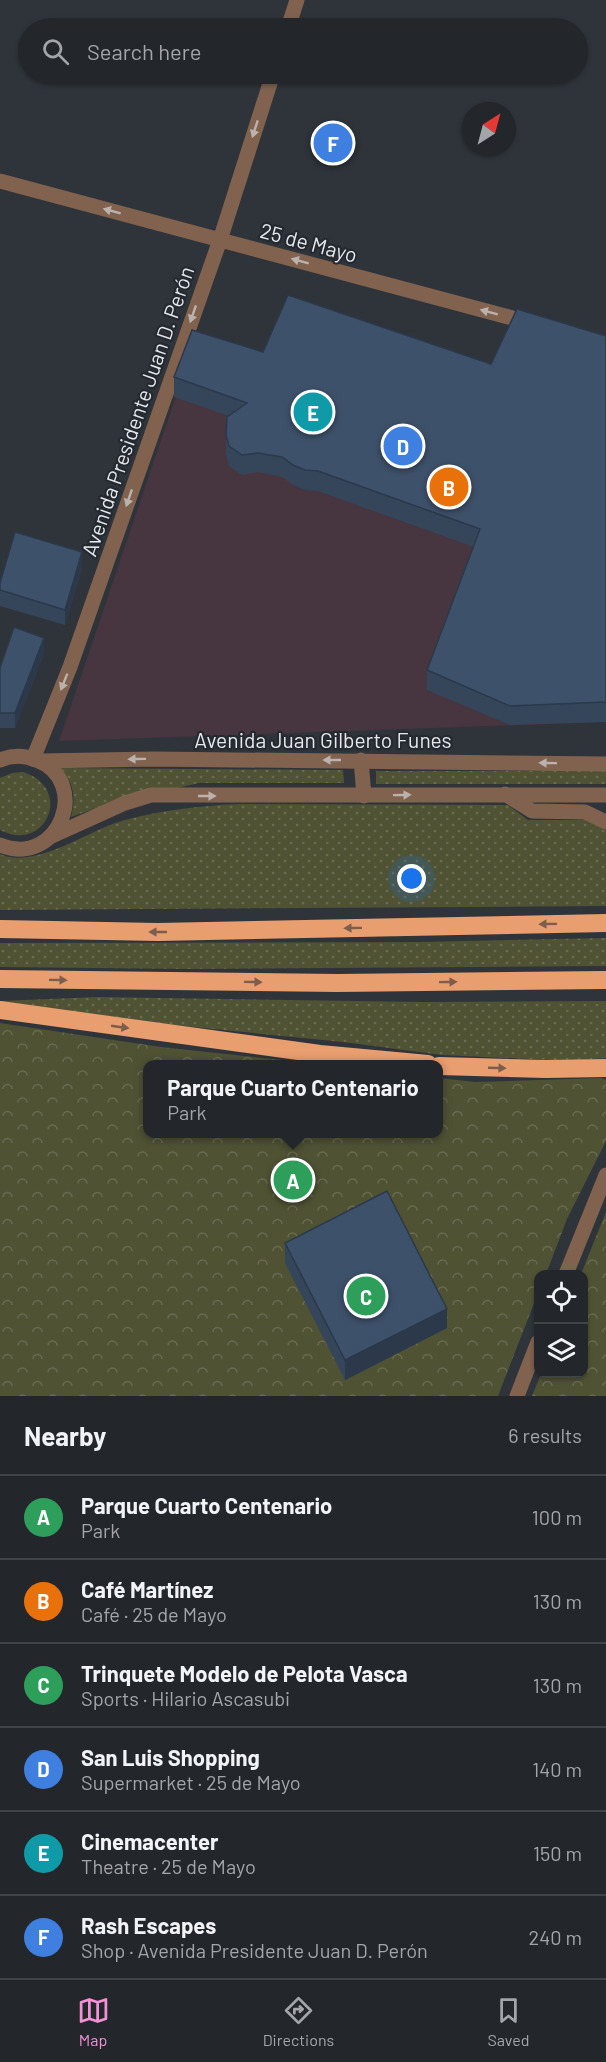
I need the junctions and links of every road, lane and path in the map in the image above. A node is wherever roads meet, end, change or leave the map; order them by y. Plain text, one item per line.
1 (297, 0) edge
2 (291, 18) edge
3 (270, 84) edge
4 (0, 181) edge
5 (220, 240) junction
6 (549, 328) edge
7 (0, 760) edge
8 (37, 760) junction
9 (361, 760) junction
10 (606, 764) edge
11 (506, 794) junction
12 (606, 795) edge
13 (363, 796) junction
14 (606, 822) edge
15 (52, 836) junction
16 (0, 845) edge
17 (606, 923) edge
18 (0, 929) edge
19 (0, 980) edge
20 (606, 980) edge
21 (0, 1010) edge
22 (379, 1060) edge
23 (443, 1065) edge
24 (606, 1068) edge
25 (606, 1175) edge
26 (568, 1270) edge
27 (534, 1352) edge
28 (517, 1396) edge

1 - 2 street
3 -> 5 street, Avenida Presidente Juan D. Perón
5 -> 4 street, 25 de Mayo
6 -> 5 street, 25 de Mayo
5 -> 8 street, Avenida Presidente Juan D. Perón
7 - 8 street, Avenida Juan Gilberto Funes
9 -> 8 street, Avenida Juan Gilberto Funes
8 - 15 street
10 -> 9 street, Avenida Juan Gilberto Funes
9 - 13 street
11 - 12 street
13 -> 11 street
11 - 14 street
15 -> 13 street
15 - 16 street
17 -> 18 highway
19 -> 20 highway
21 -> 22 highway
23 -> 24 highway
25 - 26 street
27 - 28 street

